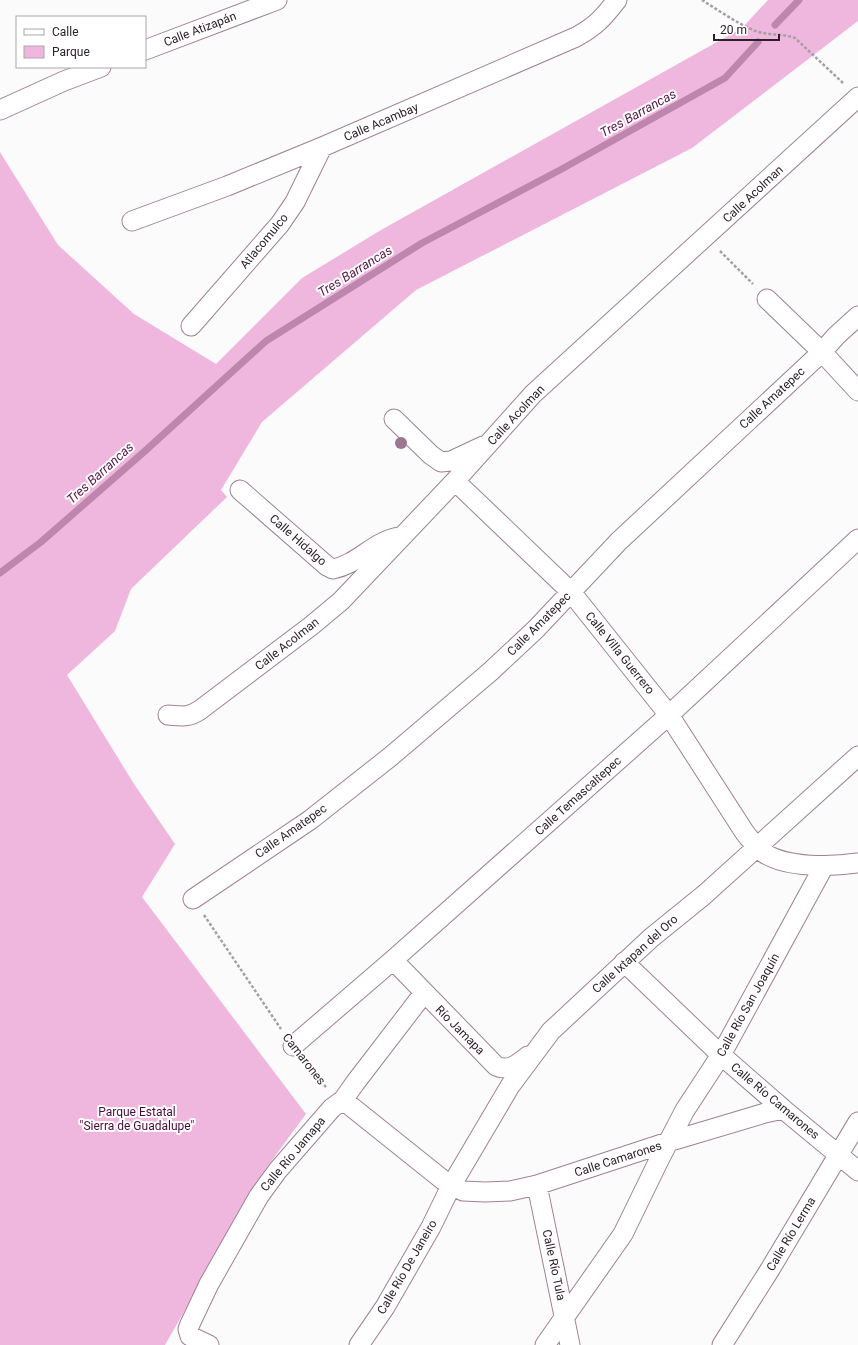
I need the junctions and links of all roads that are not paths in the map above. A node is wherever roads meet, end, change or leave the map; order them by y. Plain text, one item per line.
1 (277, 0) edge
2 (616, 0) edge
3 (146, 50) edge
4 (98, 68) edge
5 (852, 91) edge
6 (0, 110) edge
7 (322, 147) junction
8 (132, 221) dead end
9 (767, 299) road end
10 (858, 316) edge
11 (191, 326) dead end
12 (822, 352) junction
13 (858, 391) edge
14 (394, 419) dead end
15 (490, 443) junction
16 (455, 481) junction
17 (240, 490) dead end
18 (404, 536) junction
19 (858, 539) edge
20 (571, 592) junction
21 (168, 715) dead end
22 (669, 715) junction
23 (858, 756) edge
24 (757, 848) junction
25 (858, 863) edge
26 (824, 866) junction
27 (193, 898) road end
28 (393, 960) junction
29 (624, 962) junction
30 (424, 993) junction
31 (293, 1046) road end
32 (536, 1050) junction
33 (721, 1055) junction
34 (343, 1100) junction
35 (783, 1109) junction
36 (858, 1122) edge
37 (668, 1142) junction
38 (839, 1154) junction
39 (858, 1171) edge
40 (537, 1185) junction
41 (452, 1186) junction
42 (565, 1317) junction
43 (209, 1345) edge
44 (359, 1345) edge
45 (545, 1345) edge
46 (570, 1345) edge
47 (722, 1345) edge

1 - 3 street, Calle Atizapán
2 - 7 street, Calle Acambay
4 - 6 street
5 - 15 street, Calle Acolman
7 - 8 street, Calle Acambay
7 - 11 street, Atlacomulco
9 - 12 street
10 - 12 street, Calle Amatepec
12 - 13 street
12 - 20 street, Calle Amatepec
14 - 15 street
15 - 16 street, Calle Acolman
16 - 18 street, Calle Acolman
16 - 20 street, Calle Villa Guerrero
17 - 18 street, Calle Hidalgo
18 - 21 street, Calle Acolman
19 - 22 street, Calle Temascaltepec
20 - 22 street, Calle Villa Guerrero
20 - 27 street, Calle Amatepec
22 - 24 street, Calle Villa Guerrero
22 - 28 street, Calle Temascaltepec
23 - 24 street, Calle Ixtapan del Oro
24 - 26 street
24 - 29 street, Calle Ixtapan del Oro
25 - 26 street
26 - 33 street, Calle Río San Joaquín
28 - 30 street, Río Jamapa
28 - 31 street, Calle Temascaltepec
29 - 32 street, Calle Ixtapan del Oro
29 - 33 street, Calle Río Camarones
30 - 32 street, Río Jamapa
30 - 34 street, Calle Río Jamapa
32 - 41 street, Calle Ixtapan del Oro
33 - 35 street, Calle Río Camarones
33 - 37 street, Calle Río San Joaquín
34 - 41 street
34 - 43 street, Calle Río Jamapa
35 - 37 street, Calle Camarones
35 - 38 street, Calle Río Camarones
36 - 38 street, Calle Río Lerma
37 - 40 street, Calle Camarones
37 - 42 street, Calle Río San Joaquín
38 - 39 street, Calle Río Camarones
38 - 47 street, Calle Río Lerma
40 - 41 street, Calle Camarones
40 - 42 street, Calle Río Tula
41 - 44 street, Calle Río De Janeiro
42 - 45 street
42 - 46 street, Calle Río Tula

